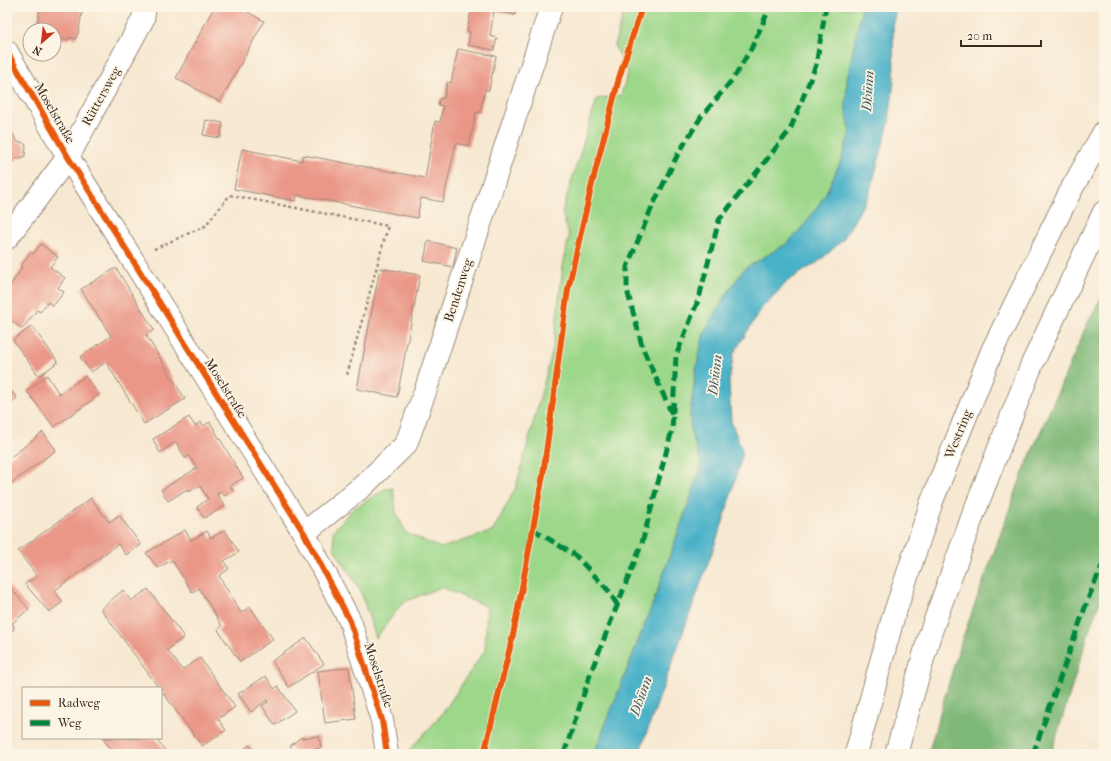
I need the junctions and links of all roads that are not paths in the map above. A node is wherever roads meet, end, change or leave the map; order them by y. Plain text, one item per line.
1 (145, 7) edge
2 (551, 7) edge
3 (7, 52) edge
4 (1104, 132) edge
5 (68, 157) junction
6 (1104, 212) edge
7 (7, 238) edge
8 (304, 533) junction
9 (387, 754) edge
10 (856, 754) edge
11 (896, 754) edge

1 - 5 street, Rüttersweg
2 - 8 street, Bendenweg
3 - 5 street, Moselstraße
4 - 10 street, Westring
5 - 7 street, Rüttersweg
5 - 8 street, Moselstraße
6 - 11 street
8 - 9 street, Moselstraße

